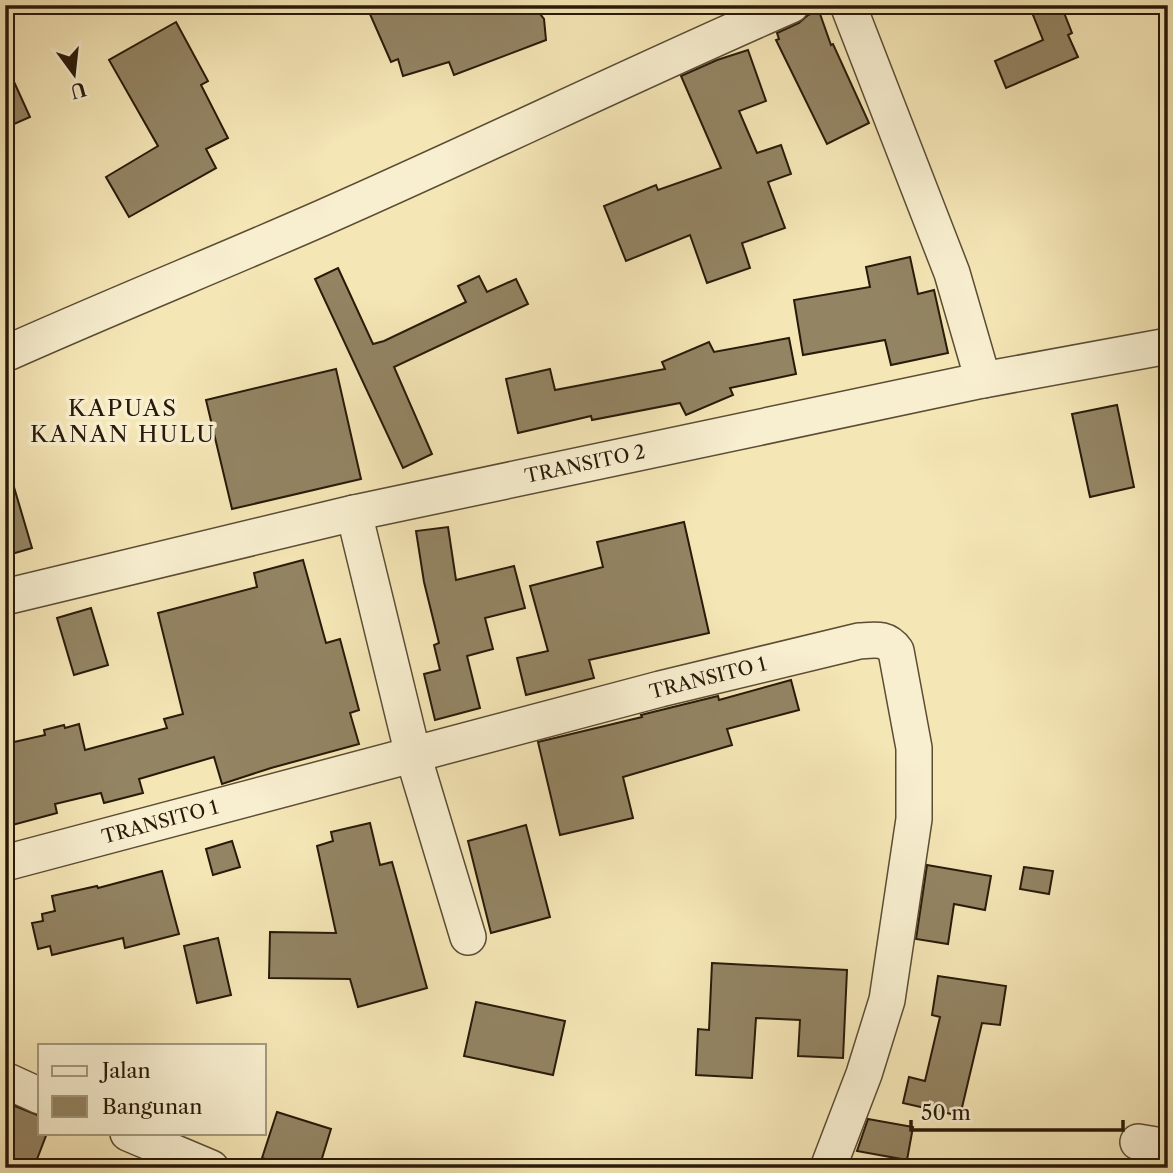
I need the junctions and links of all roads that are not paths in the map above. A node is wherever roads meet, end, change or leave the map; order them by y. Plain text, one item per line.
1 (791, 5) edge
2 (848, 5) edge
3 (1168, 346) edge
4 (5, 354) edge
5 (983, 380) junction
6 (354, 513) junction
7 (5, 597) edge
8 (413, 755) junction
9 (5, 863) edge
10 (468, 937) dead end
11 (5, 1080) edge
12 (38, 1095) edge
13 (130, 1134) edge
14 (211, 1168) edge
15 (828, 1168) edge

1 - 4 street
2 - 5 street
3 - 5 street, TRANSITO 2
5 - 6 street, TRANSITO 2
6 - 7 street, TRANSITO 2
6 - 8 street
8 - 9 street, TRANSITO 1
8 - 10 street
8 - 15 street, TRANSITO 1
11 - 12 street
13 - 14 street

